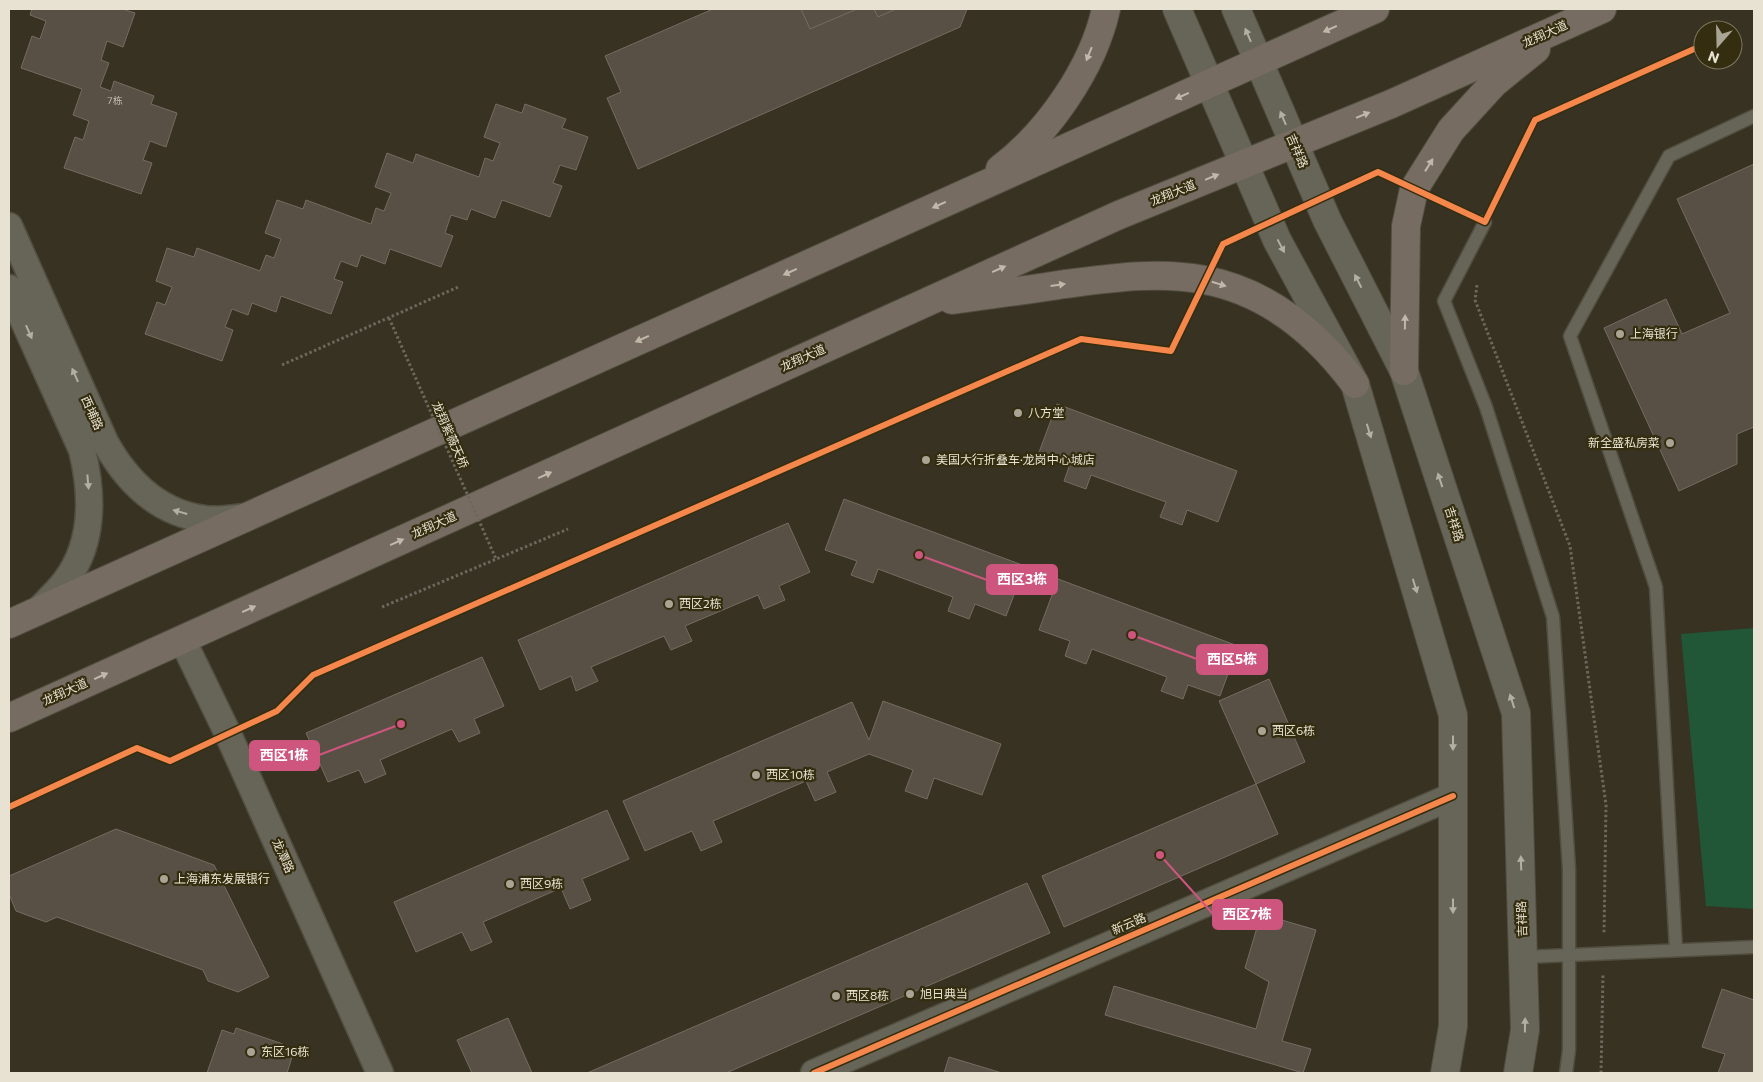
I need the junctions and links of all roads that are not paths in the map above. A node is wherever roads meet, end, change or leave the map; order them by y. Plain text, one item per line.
1 (1106, 9) edge
2 (1177, 9) edge
3 (1236, 9) edge
4 (1374, 9) edge
5 (1602, 9) edge
6 (1564, 26) junction
7 (1259, 61) junction
8 (1210, 83) junction
9 (1754, 116) edge
10 (1294, 144) junction
11 (1244, 164) junction
12 (970, 191) junction
13 (1484, 222) dead end
14 (9, 226) edge
15 (9, 288) edge
16 (923, 304) junction
17 (1404, 371) junction
18 (1355, 384) junction
19 (245, 517) junction
20 (38, 611) junction
21 (9, 624) edge
22 (182, 639) junction
23 (9, 718) edge
24 (1453, 796) junction
25 (1754, 947) edge
26 (1676, 950) junction
27 (1569, 955) junction
28 (1524, 957) junction
29 (380, 1073) edge
30 (814, 1073) edge
31 (1445, 1073) edge
32 (1518, 1073) edge
33 (1566, 1073) edge

1 -> 12 main road
2 - 8 main road
7 -> 3 main road, 吉祥路
4 -> 7 main road
5 - 6 main road, 龙翔大道
10 -> 6 main road, 龙翔大道
17 -> 6 main road
7 - 8 main road
10 -> 7 main road, 吉祥路
8 - 11 main road
8 -> 12 main road
9 - 26 lane
10 - 11 main road, 龙翔大道
17 -> 10 main road, 吉祥路
16 -> 11 main road, 龙翔大道
11 -> 18 main road
12 -> 19 main road
13 - 27 lane
19 -> 14 street, 西埔路
15 -> 20 street, 西埔路
16 -> 18 main road
22 -> 16 main road, 龙翔大道
28 -> 17 main road, 吉祥路
18 -> 24 main road
19 - 20 main road
20 - 21 main road
23 -> 22 main road, 龙翔大道
22 - 29 street, 龙潭路
24 - 30 street, 新云路
24 -> 31 main road
25 - 26 lane
26 - 27 lane
27 - 28 lane
27 - 33 lane
32 -> 28 main road, 吉祥路

